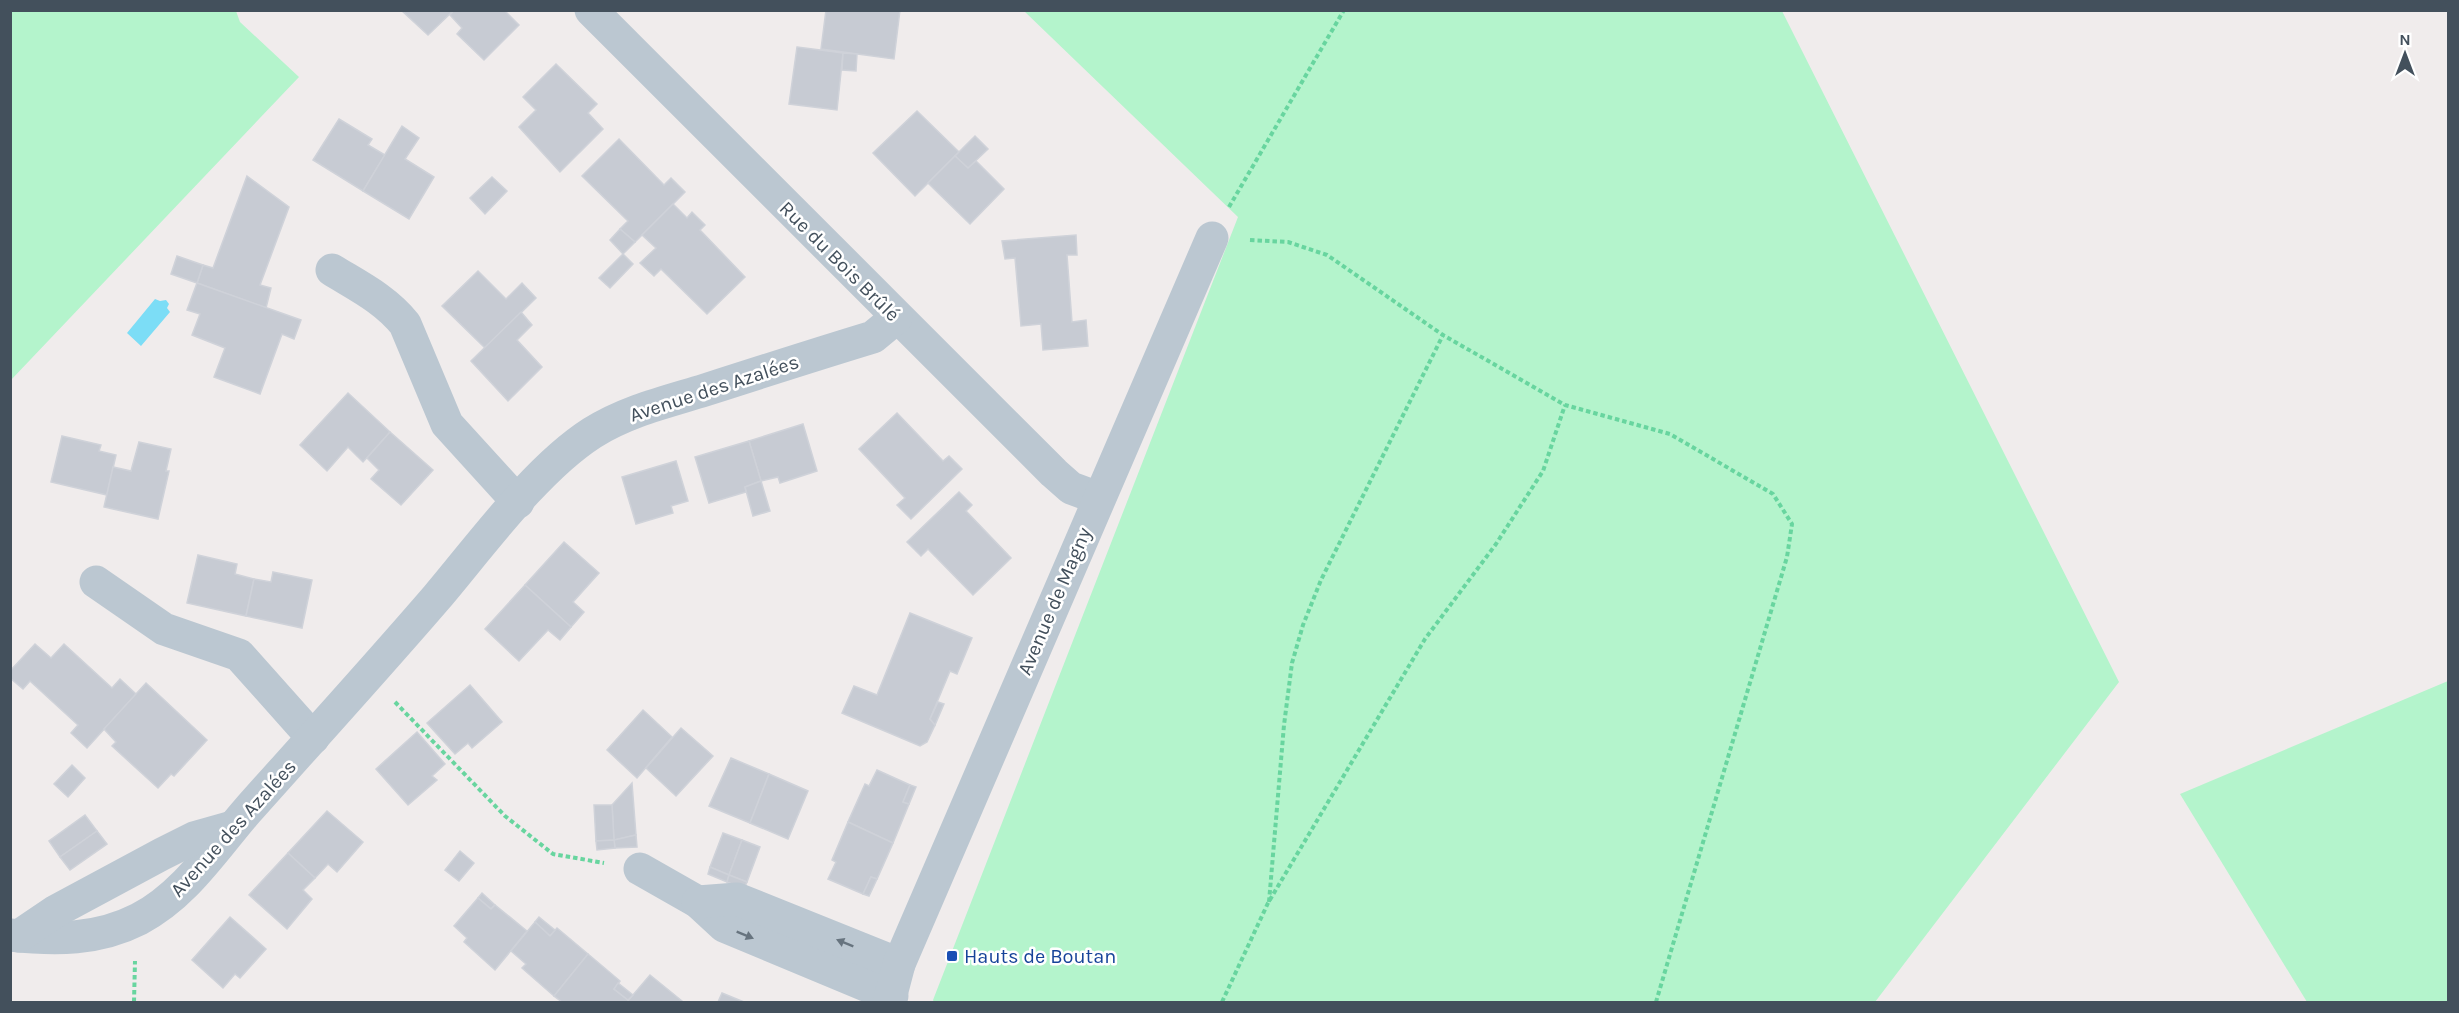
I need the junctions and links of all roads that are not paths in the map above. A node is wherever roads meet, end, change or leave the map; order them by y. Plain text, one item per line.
1 (591, 10) edge
2 (1212, 238) road end
3 (332, 270) dead end
4 (896, 318) junction
5 (1098, 498) junction
6 (518, 502) junction
7 (96, 582) dead end
8 (313, 738) junction
9 (233, 827) junction
10 (640, 869) road end
11 (698, 902) junction
12 (15, 935) edge
13 (899, 964) junction
14 (890, 999) edge

1 - 4 street, Rue du Bois Brûlé
2 - 5 street, Avenue de Magny
3 - 6 street
4 - 5 street, Rue du Bois Brûlé
4 - 6 street, Avenue des Azalées
5 - 13 street, Avenue de Magny
6 - 8 street, Avenue des Azalées
7 - 8 street
8 - 9 street, Avenue des Azalées
9 - 12 street
9 - 12 street, Avenue des Azalées
10 - 11 street, Avenue de Magny
13 -> 11 street
11 -> 14 street, Avenue de Magny
13 - 14 street, Avenue de Magny

